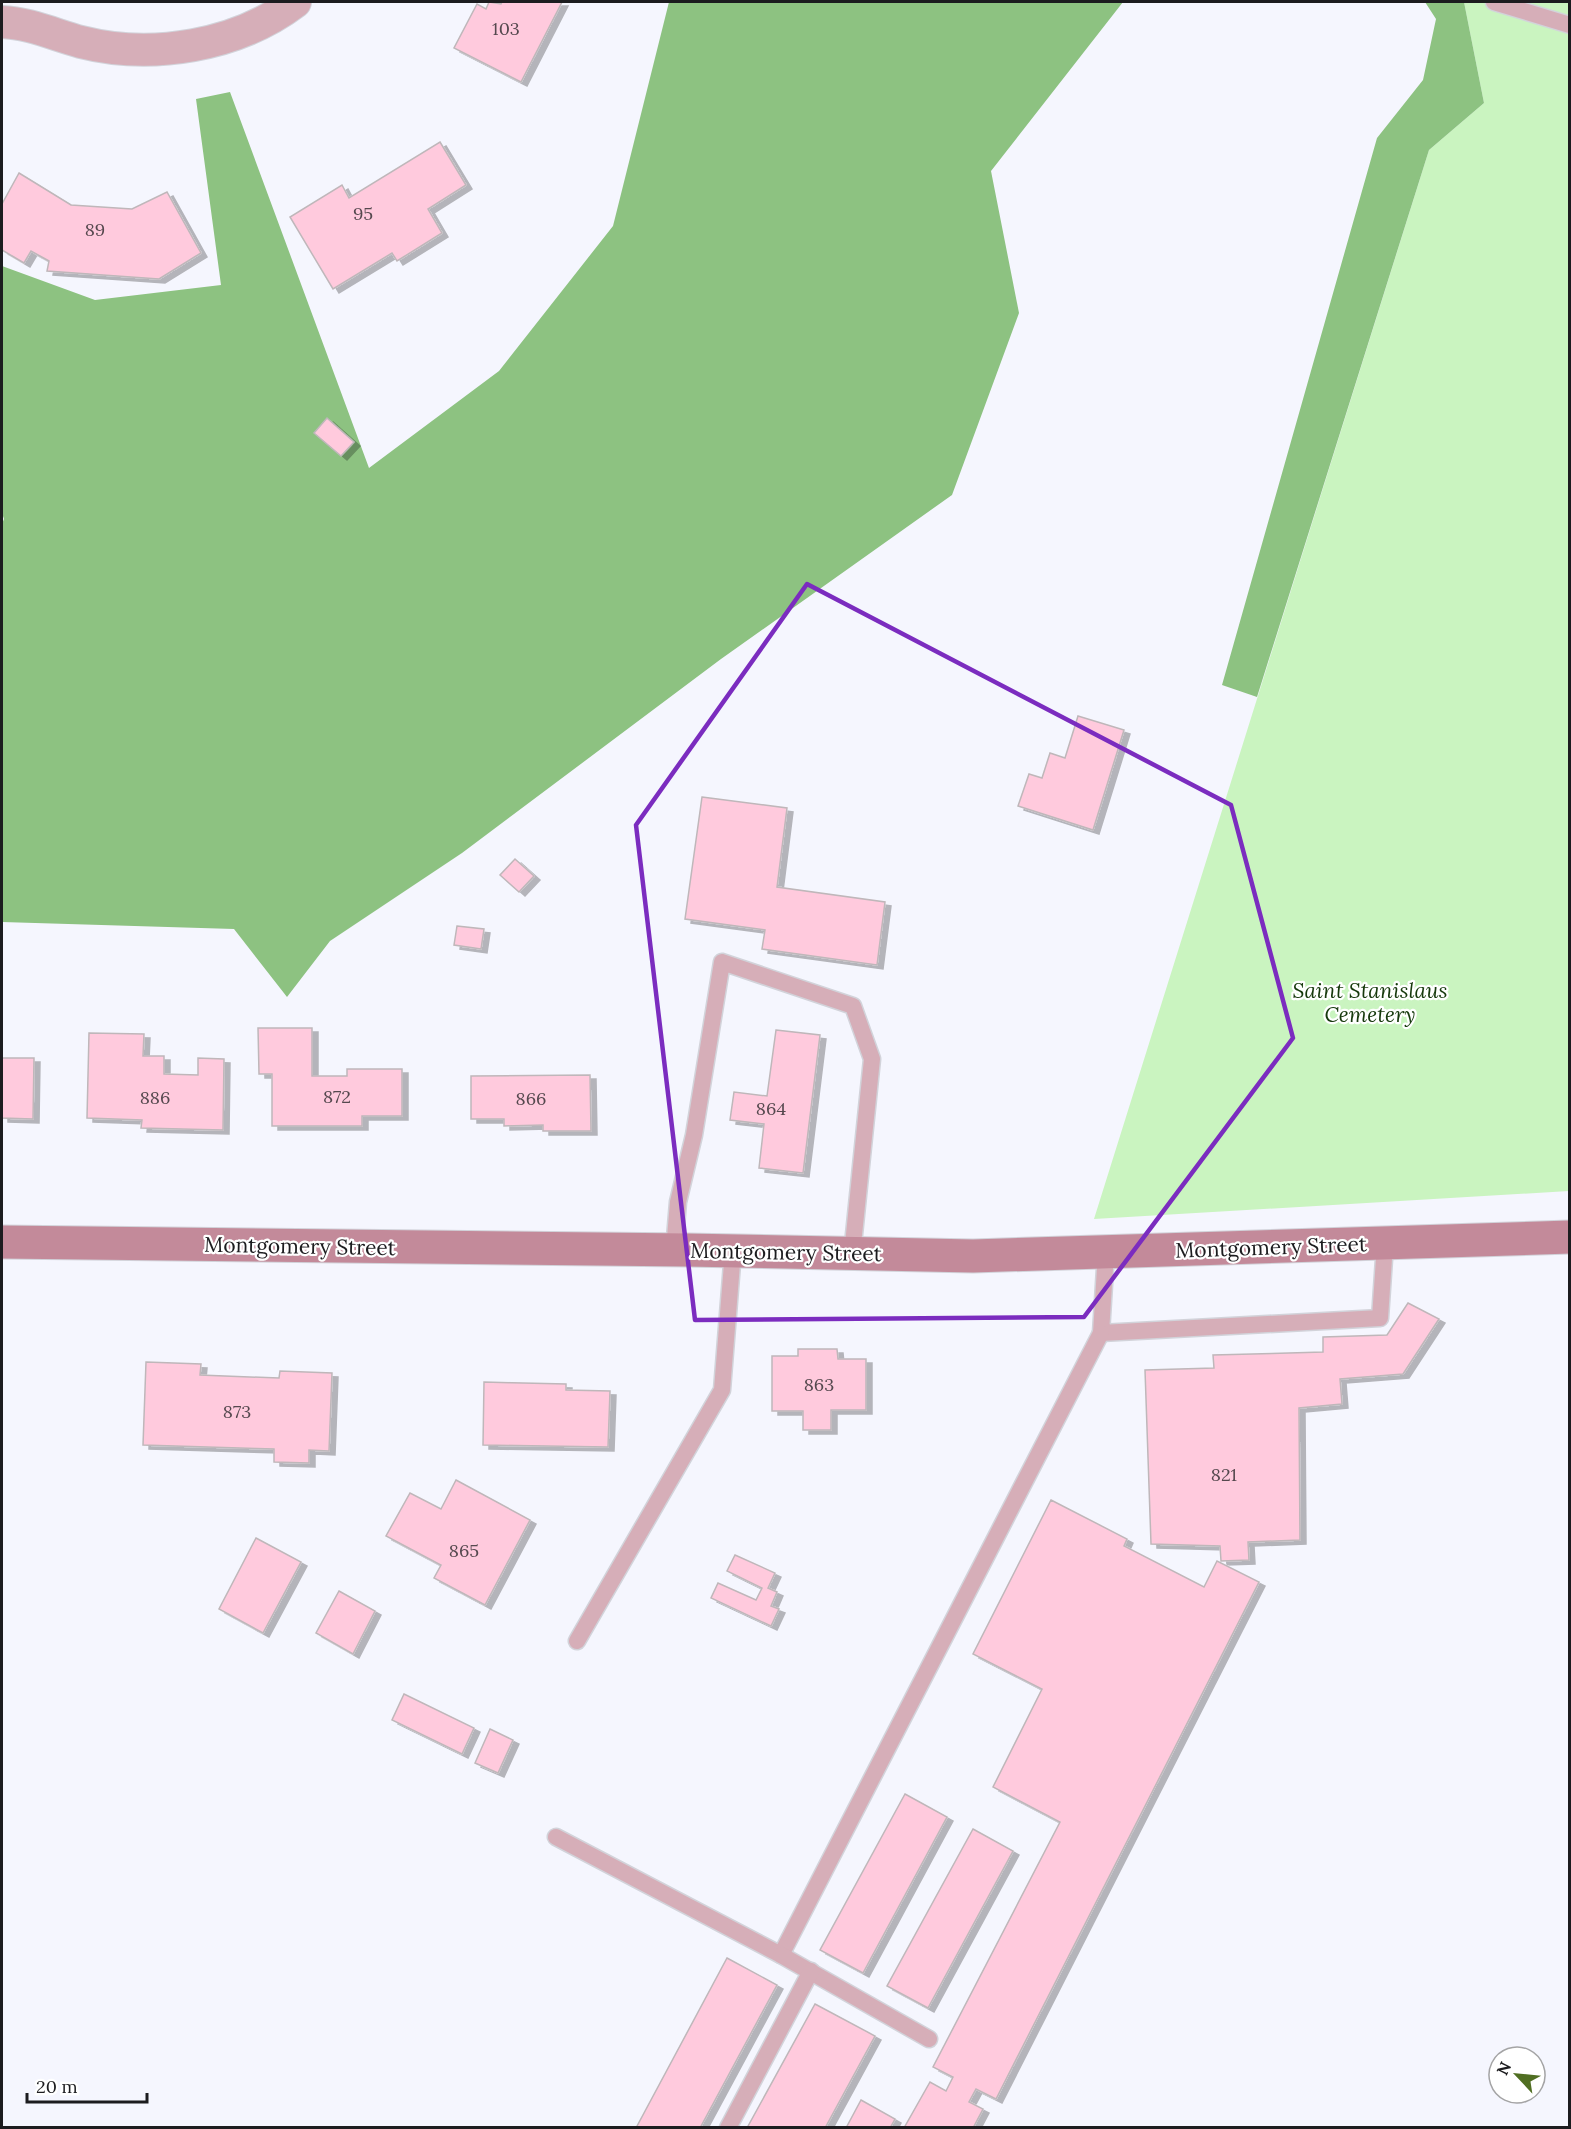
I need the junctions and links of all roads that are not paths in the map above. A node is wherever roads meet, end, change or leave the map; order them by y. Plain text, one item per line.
1 (296, 2) edge
2 (1494, 2) edge
3 (2, 22) edge
4 (1569, 25) edge
5 (1569, 1238) edge
6 (2, 1242) edge
7 (1385, 1244) junction
8 (674, 1250) junction
9 (733, 1251) junction
10 (1106, 1252) junction
11 (852, 1254) junction
12 (1101, 1333) junction
13 (578, 1641) dead end
14 (556, 1837) dead end
15 (781, 1955) junction
16 (811, 1971) junction
17 (929, 2038) dead end
18 (728, 2127) edge

1 - 3 street
2 - 4 lane
5 - 7 main road, Montgomery Street
6 - 8 main road, Montgomery Street
7 - 10 main road, Montgomery Street
7 - 12 lane
8 - 9 main road, Montgomery Street
8 - 11 lane
9 - 11 main road, Montgomery Street
9 - 13 lane
10 - 11 main road, Montgomery Street
10 - 12 lane
12 - 15 lane
14 - 15 lane
15 - 16 lane
16 - 17 lane
16 - 18 lane

